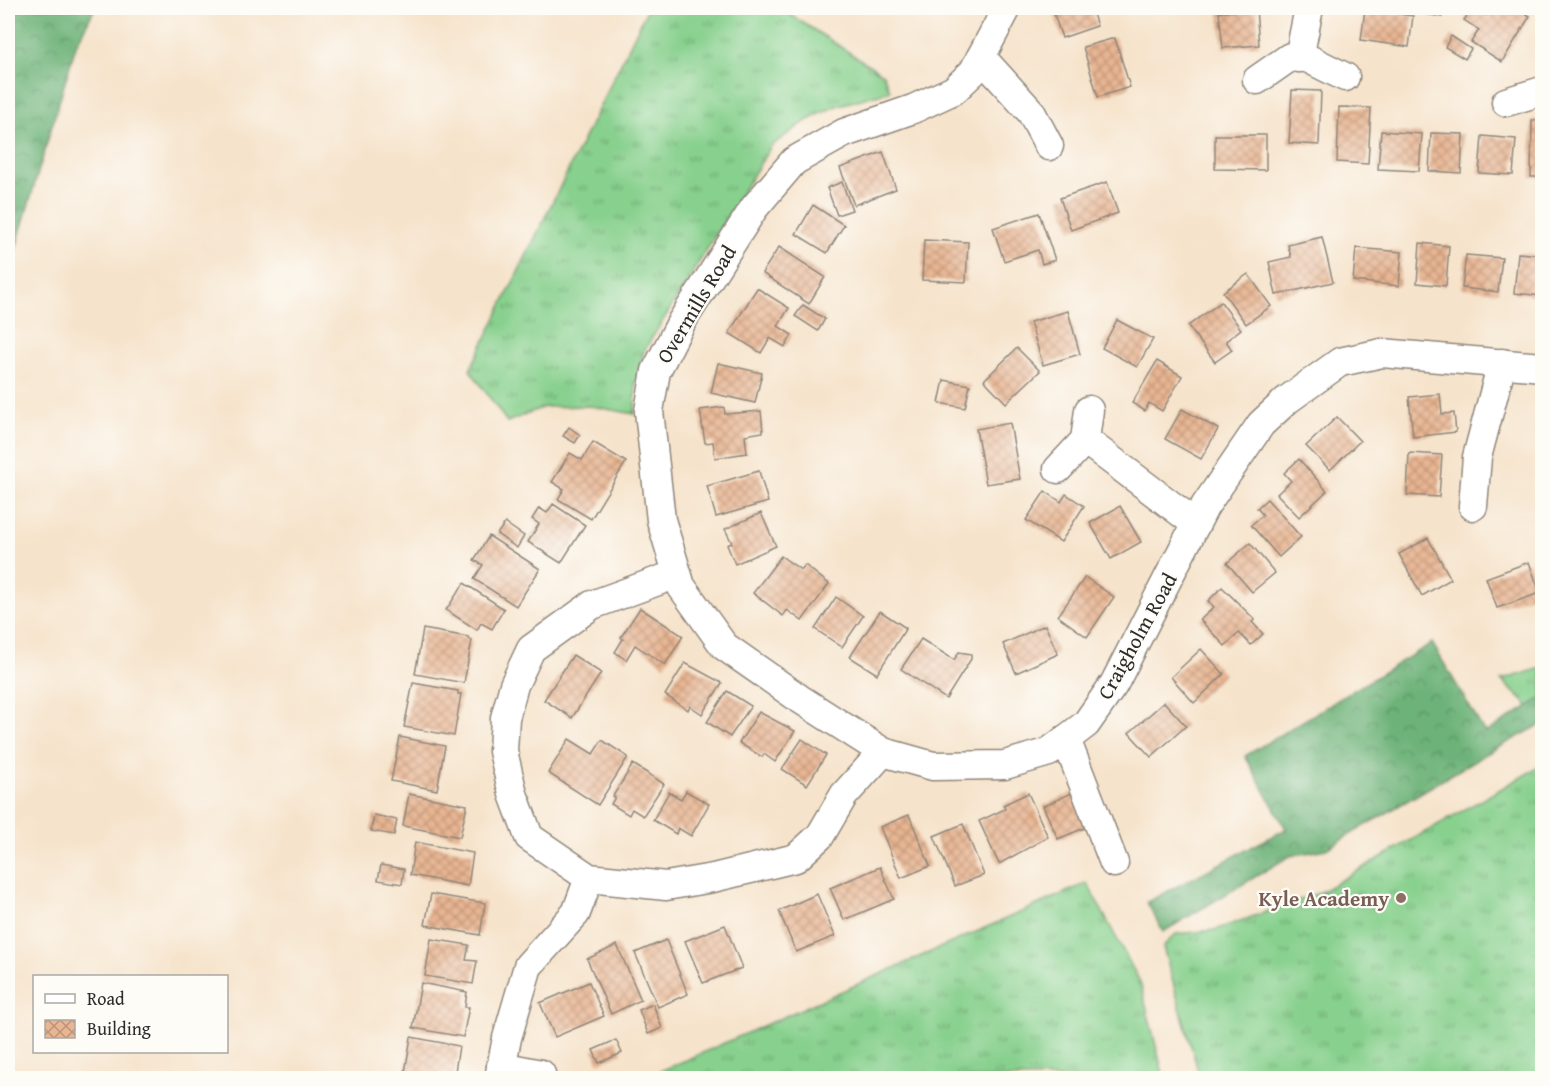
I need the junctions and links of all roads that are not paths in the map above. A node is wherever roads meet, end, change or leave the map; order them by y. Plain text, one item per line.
1 (1007, 8) edge
2 (1309, 8) edge
3 (981, 57) junction
4 (1299, 58) junction
5 (1345, 77) dead end
6 (1257, 80) dead end
7 (1542, 91) edge
8 (1506, 102) dead end
9 (1049, 146) dead end
10 (1502, 363) junction
11 (1542, 367) edge
12 (1089, 410) dead end
13 (1085, 440) junction
14 (1058, 469) dead end
15 (1473, 506) dead end
16 (1196, 524) junction
17 (677, 574) junction
18 (1066, 739) junction
19 (883, 752) junction
20 (1114, 863) dead end
21 (589, 878) junction
22 (500, 1072) edge
23 (541, 1074) dead end

1 - 3 street, Overmills Road
2 - 4 street
3 - 9 street
3 - 17 street, Overmills Road
4 - 5 street
4 - 6 street
7 - 8 street
10 - 11 street, Craigholm Road
10 - 15 street
10 - 16 street, Craigholm Road
12 - 13 street
13 - 14 street
13 - 16 street
16 - 18 street, Craigholm Road
17 - 19 street, Overmills Road
17 - 21 street
18 - 19 street, Overmills Road
18 - 20 street
19 - 21 street
21 - 22 street
22 - 23 street

